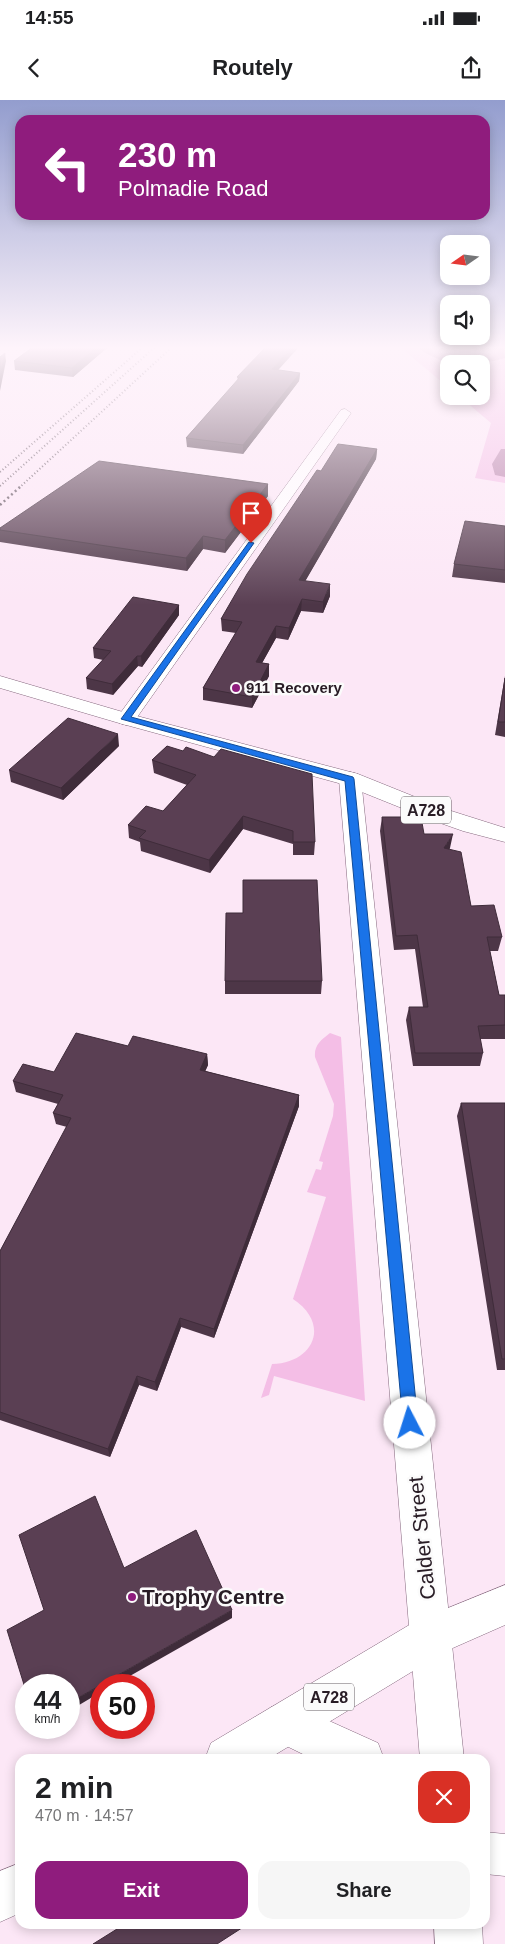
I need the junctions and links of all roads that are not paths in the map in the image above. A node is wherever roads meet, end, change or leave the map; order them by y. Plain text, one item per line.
1 (331, 433) edge
2 (0, 682) edge
3 (126, 719) junction
4 (350, 779) junction
5 (505, 834) edge
6 (505, 1605) edge
7 (431, 1636) junction
8 (285, 1723) junction
9 (235, 1754) edge
10 (351, 1754) edge
11 (442, 1754) edge
12 (490, 1854) edge
13 (505, 1855) edge
14 (15, 1889) edge
15 (0, 1898) edge
16 (458, 1929) edge
17 (459, 1944) edge

1 - 3 street
2 - 3 main road, A728
3 - 4 main road, A728
4 - 5 main road, A728
4 - 7 main road, Calder Street
6 - 7 main road, A728
7 - 8 main road, A728
7 - 11 main road, Calder Street
8 - 9 main road, A728
8 - 10 main road
12 - 13 street
14 - 15 main road
16 - 17 main road

